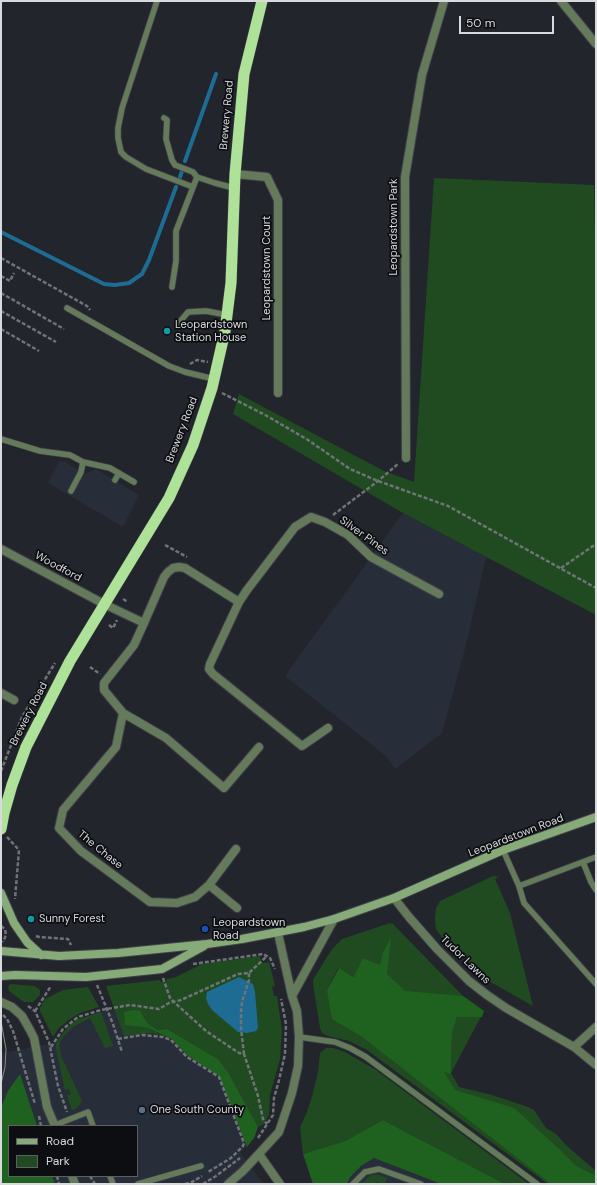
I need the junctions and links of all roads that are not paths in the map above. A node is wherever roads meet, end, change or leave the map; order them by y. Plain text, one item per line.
1 (157, 1) edge
2 (262, 1) edge
3 (444, 1) edge
4 (561, 1) edge
5 (596, 44) edge
6 (164, 118) dead end
7 (195, 174) junction
8 (235, 174) junction
9 (193, 187) junction
10 (234, 188) junction
11 (172, 287) dead end
12 (67, 308) dead end
13 (227, 315) junction
14 (178, 324) dead end
15 (209, 378) junction
16 (278, 393) dead end
17 (1, 440) edge
18 (406, 458) road end
19 (83, 462) junction
20 (119, 473) junction
21 (115, 480) dead end
22 (134, 482) dead end
23 (71, 491) dead end
24 (1, 549) edge
25 (439, 594) dead end
26 (239, 602) junction
27 (104, 604) junction
28 (144, 623) junction
29 (1, 693) edge
30 (14, 700) dead end
31 (123, 713) junction
32 (328, 728) dead end
33 (259, 747) dead end
34 (596, 817) edge
35 (3, 832) edge
36 (236, 849) dead end
37 (503, 850) junction
38 (596, 857) edge
39 (583, 862) junction
40 (209, 885) junction
41 (518, 886) junction
42 (596, 890) edge
43 (1, 893) edge
44 (394, 898) junction
45 (237, 908) dead end
46 (334, 919) junction
47 (278, 933) junction
48 (207, 944) junction
49 (1, 951) edge
50 (41, 956) junction
51 (1, 976) edge
52 (596, 984) edge
53 (292, 996) junction
54 (1, 1002) edge
55 (596, 1027) edge
56 (299, 1037) junction
57 (574, 1047) junction
58 (596, 1064) edge
59 (55, 1125) edge
60 (93, 1125) edge
61 (259, 1154) junction
62 (201, 1166) dead end
63 (138, 1184) edge
64 (228, 1184) edge
65 (280, 1184) edge
66 (353, 1184) edge
67 (421, 1184) edge
68 (537, 1184) edge

1 - 9 lane
2 - 8 highway, Brewery Road
3 - 18 street, Leopardstown Park
4 - 5 street
6 - 7 lane
7 - 9 lane
7 - 10 lane
8 - 10 highway, Brewery Road
8 - 16 street, Leopardstown Court
9 - 11 lane
10 - 13 highway, Brewery Road
12 - 15 lane
13 - 14 lane
13 - 15 highway, Brewery Road
15 - 27 highway, Brewery Road
17 - 19 lane
19 - 20 lane
19 - 23 lane
20 - 21 lane
20 - 22 lane
24 - 27 street, Woodford
25 - 26 street, Silver Pines
26 - 28 street
26 - 32 street, Silver Pines
27 - 28 street
27 - 35 highway, Brewery Road
28 - 31 street
29 - 30 street
31 - 33 street
31 - 40 street, The Chase
34 - 37 main road, Leopardstown Road
36 - 40 street, The Chase
37 - 41 lane
37 - 44 main road, Leopardstown Road
38 - 39 lane
39 - 41 lane
39 - 42 lane
40 - 45 street
41 - 52 lane
43 - 50 main road
44 - 46 main road, Leopardstown Road
44 - 57 street, Tudor Lawns
46 - 47 main road, Leopardstown Road
46 - 53 street
47 - 48 main road, Leopardstown Road
47 - 53 street
48 - 50 main road, Leopardstown Road
48 - 51 main road
49 - 50 main road, Leopardstown Road
53 - 56 street
54 - 59 street
55 - 57 street
56 - 61 street
56 - 68 lane
57 - 58 street, Tudor Lawns
59 - 60 lane
61 - 64 street
61 - 65 street
62 - 63 lane
66 - 67 lane

